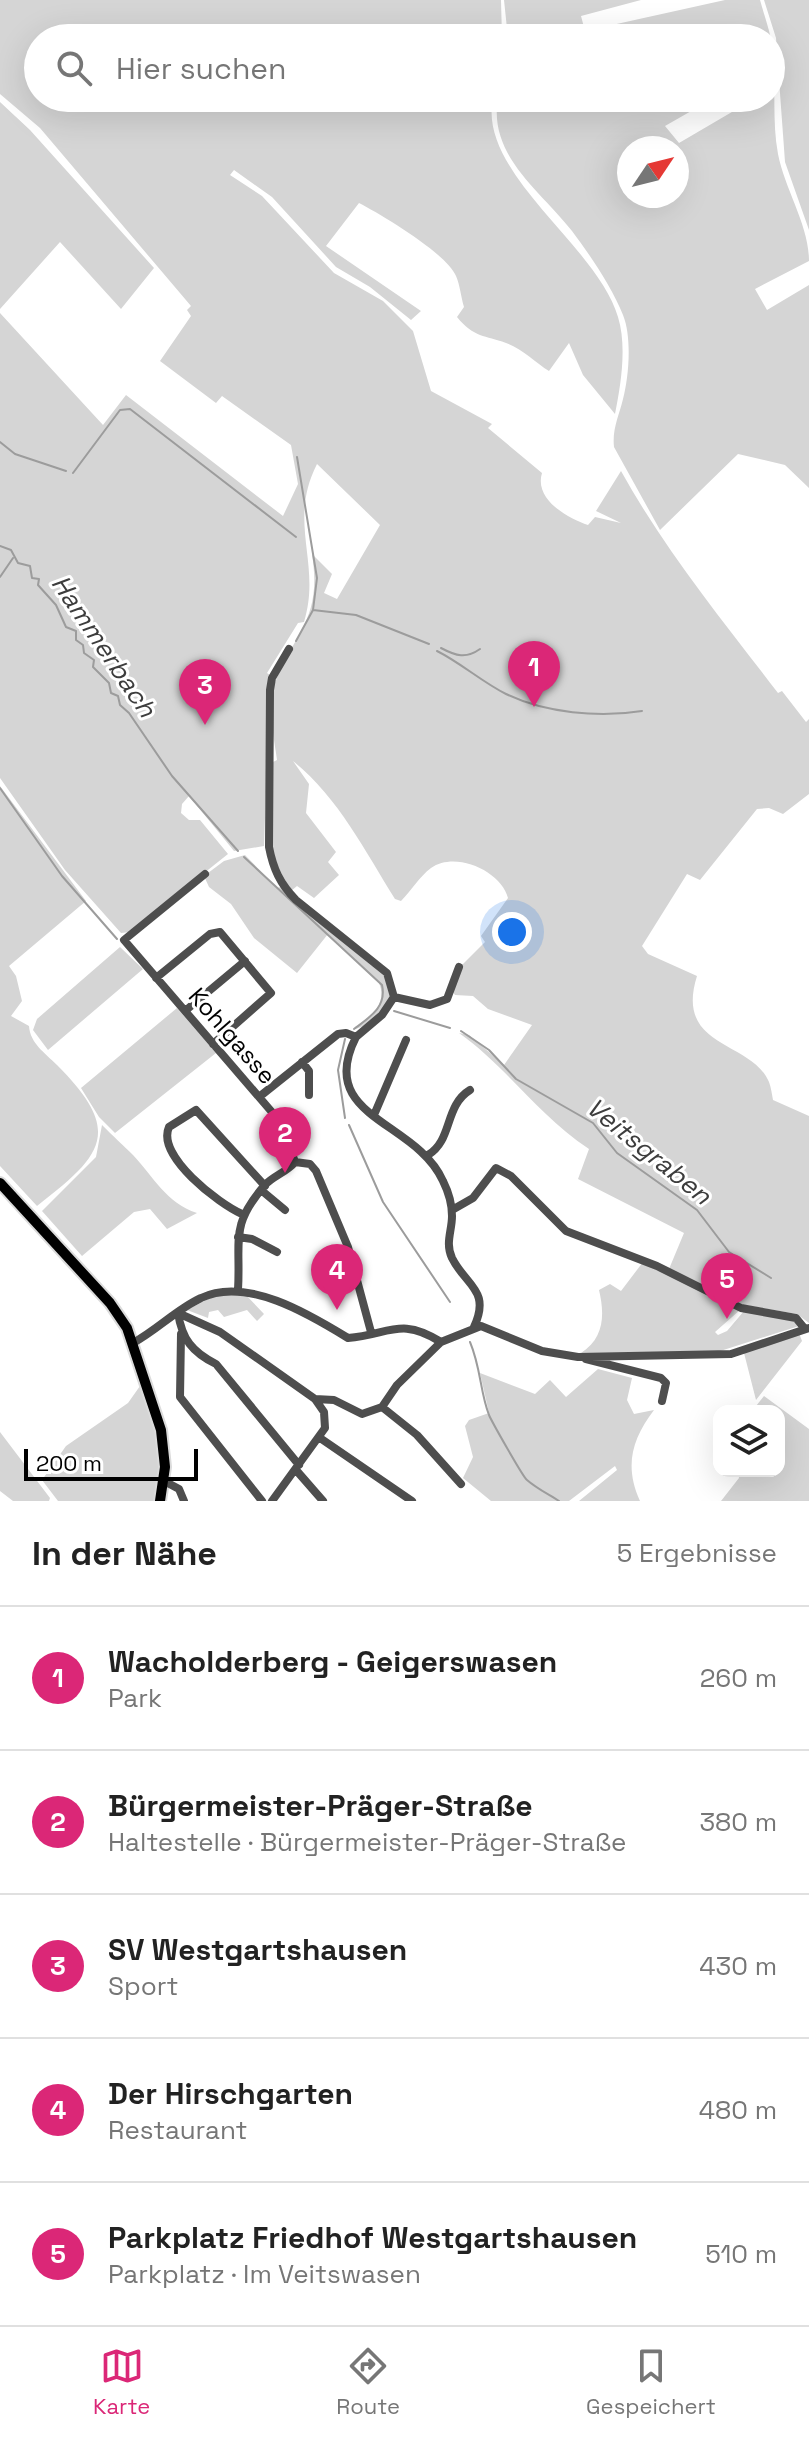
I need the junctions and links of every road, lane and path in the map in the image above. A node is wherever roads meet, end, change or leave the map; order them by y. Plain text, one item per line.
1 (289, 649) dead end
2 (205, 874) dead end
3 (245, 961) junction
4 (459, 967) dead end
5 (156, 978) junction
6 (394, 997) junction
7 (185, 1011) junction
8 (356, 1037) junction
9 (406, 1040) dead end
10 (213, 1044) junction
11 (302, 1062) junction
12 (470, 1090) dead end
13 (309, 1095) dead end
14 (259, 1097) junction
15 (374, 1115) junction
16 (428, 1155) junction
17 (295, 1162) junction
18 (0, 1183) edge
19 (263, 1188) junction
20 (285, 1210) dead end
21 (452, 1210) junction
22 (242, 1214) junction
23 (238, 1237) junction
24 (277, 1252) dead end
25 (238, 1290) junction
26 (178, 1313) junction
27 (474, 1327) junction
28 (807, 1329) edge
29 (371, 1332) junction
30 (181, 1334) junction
31 (441, 1342) junction
32 (133, 1343) junction
33 (578, 1357) junction
34 (315, 1399) junction
35 (662, 1401) dead end
36 (382, 1407) junction
37 (320, 1438) junction
38 (298, 1467) junction
39 (164, 1481) junction
40 (461, 1484) dead end
41 (160, 1501) edge
42 (184, 1501) edge
43 (262, 1501) edge
44 (272, 1501) edge
45 (323, 1501) edge
46 (412, 1501) edge

1 - 6 street
2 - 5 street, Kohlgasse
3 - 5 street
3 - 7 street
3 - 10 street
4 - 6 street
5 - 7 street, Kohlgasse
6 - 8 street
7 - 10 street, Kohlgasse
8 - 11 street
8 - 15 street
9 - 15 street
10 - 14 street, Kohlgasse
11 - 13 street
11 - 14 street
12 - 16 street
14 - 17 street, Kohlgasse
15 - 16 street
16 - 21 street
17 - 19 street
17 - 29 street, Kohlgasse
18 - 32 main road
19 - 20 street
19 - 22 street
19 - 22 street
21 - 27 street
21 - 28 street
22 - 23 street
23 - 24 street
23 - 25 street
25 - 26 street
25 - 29 street
26 - 30 street
26 - 32 street
26 - 34 street
27 - 31 street
27 - 33 street
28 - 33 street
29 - 31 street
30 - 38 street
30 - 43 street
31 - 36 street
32 - 39 main road
33 - 35 street
34 - 36 street
34 - 37 street
36 - 40 street
37 - 38 street
37 - 46 street
38 - 44 street
38 - 45 street
39 - 41 main road
39 - 42 street

